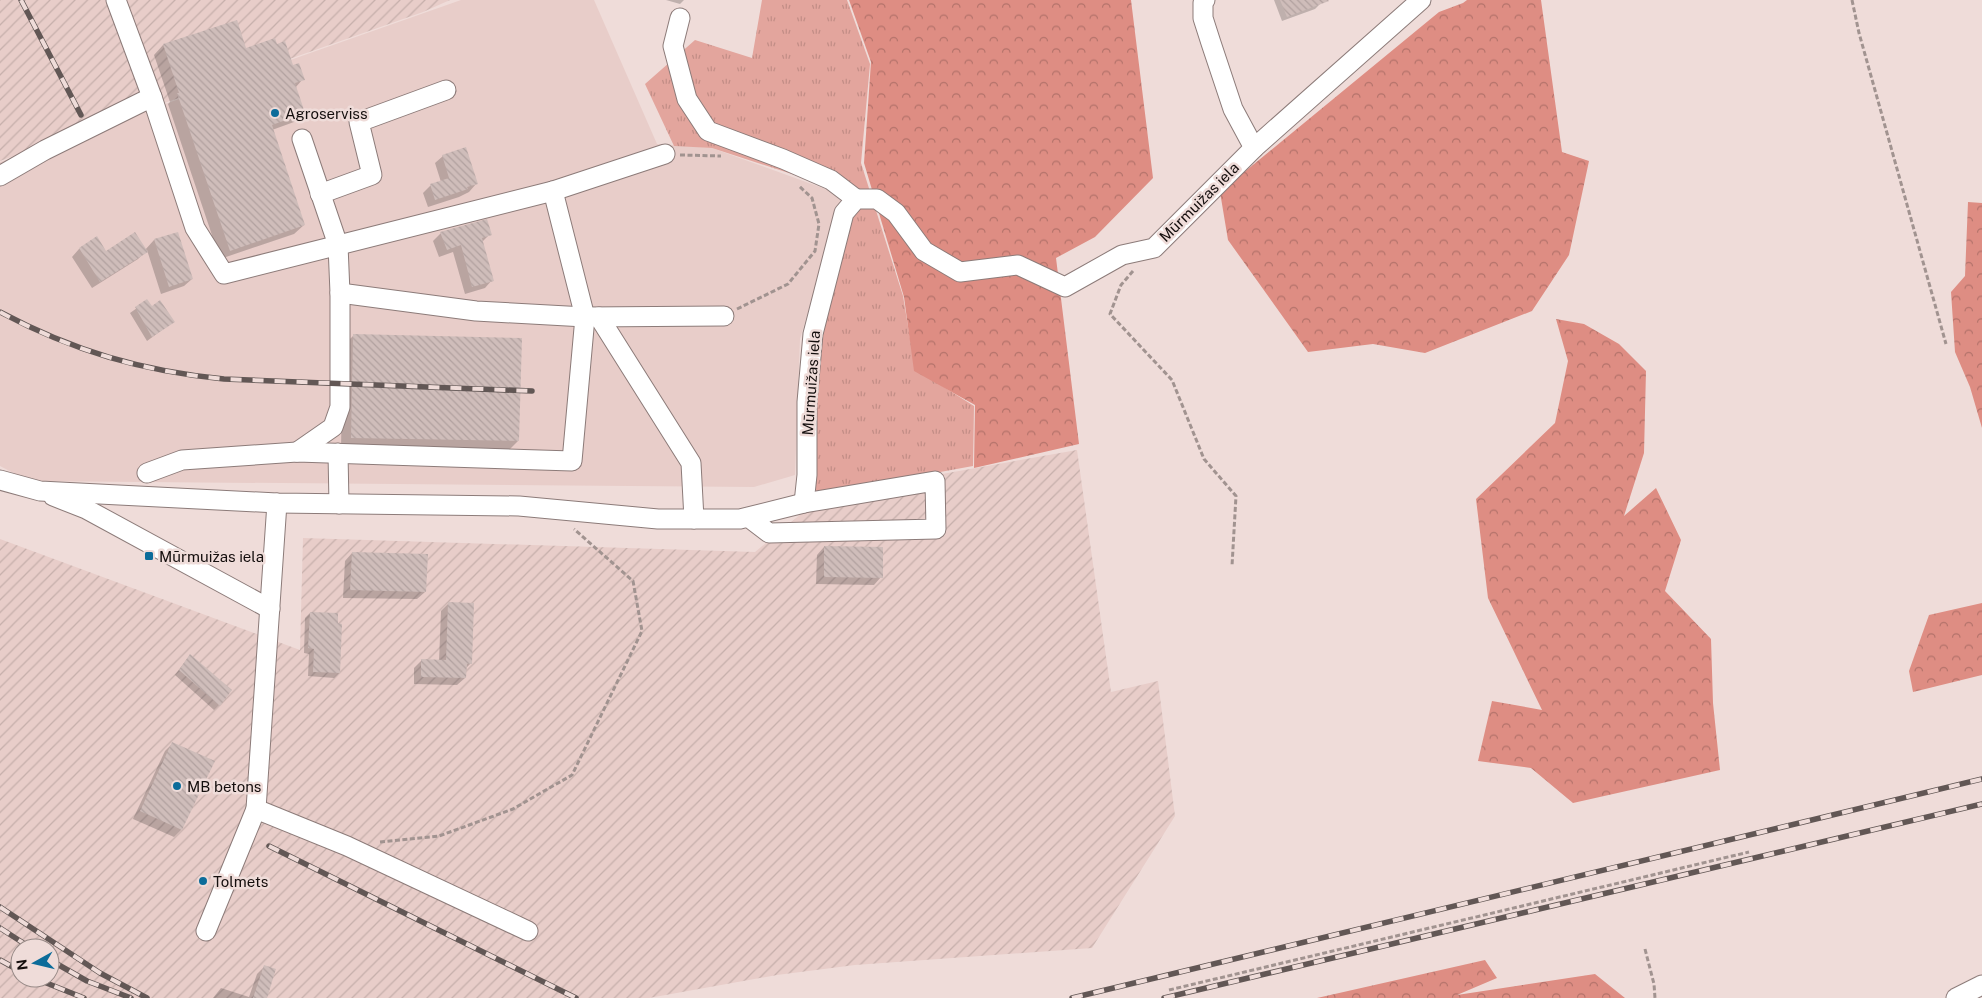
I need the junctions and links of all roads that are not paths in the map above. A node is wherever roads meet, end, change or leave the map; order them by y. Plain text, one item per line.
1 (116, 0) edge
2 (1205, 0) edge
3 (1421, 0) edge
4 (680, 18) dead end
5 (446, 90) dead end
6 (152, 97) junction
7 (302, 139) dead end
8 (1254, 148) junction
9 (665, 154) road end
10 (0, 176) edge
11 (553, 191) junction
12 (320, 194) junction
13 (856, 199) junction
14 (338, 245) junction
15 (340, 293) junction
16 (724, 316) road end
17 (592, 317) junction
18 (298, 452) junction
19 (338, 453) junction
20 (147, 473) dead end
21 (0, 480) edge
22 (40, 490) junction
23 (278, 503) junction
24 (804, 503) junction
25 (339, 504) junction
26 (748, 517) junction
27 (694, 519) junction
28 (270, 609) junction
29 (256, 809) junction
30 (206, 931) dead end
31 (528, 931) dead end
32 (1982, 985) edge
33 (1956, 998) edge

1 - 6 street
2 - 8 street
3 - 8 street, Mūrmuižas iela
4 - 13 street
5 - 12 street
6 - 10 street
6 - 14 street
7 - 12 street
8 - 13 street, Mūrmuižas iela
9 - 11 street
11 - 14 street
11 - 17 street
12 - 14 street
13 - 24 street, Mūrmuižas iela
14 - 15 street
15 - 17 street
15 - 18 street
16 - 17 street
17 - 19 street
17 - 27 street
18 - 19 street
18 - 20 street
19 - 25 street
21 - 22 street
22 - 23 street
22 - 28 street
23 - 25 street
23 - 28 street
24 - 26 street
24 - 26 street
25 - 27 street
26 - 27 street
28 - 29 street
29 - 30 street
29 - 31 street
32 - 33 street

